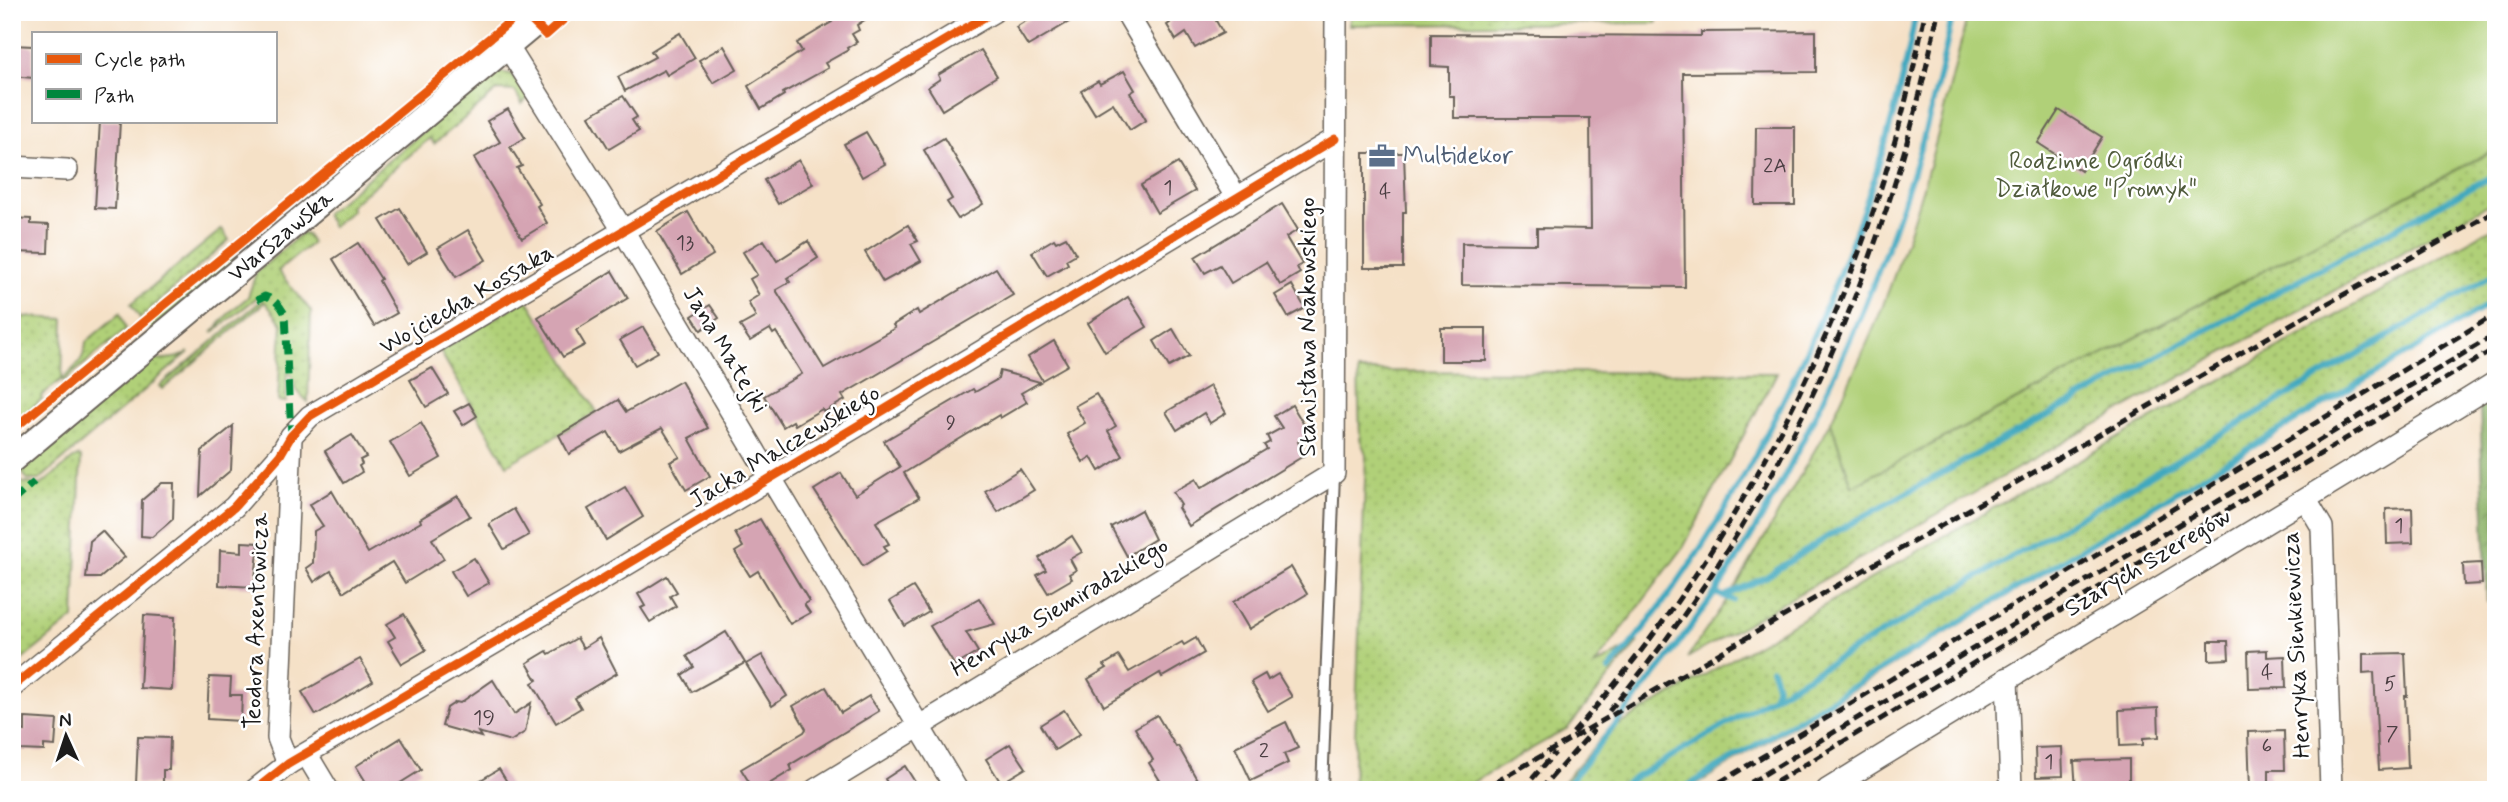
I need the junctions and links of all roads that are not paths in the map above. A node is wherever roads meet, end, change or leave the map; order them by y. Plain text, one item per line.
1 (549, 12) edge
2 (993, 12) edge
3 (1126, 12) edge
4 (1336, 12) edge
5 (508, 47) junction
6 (1335, 139) junction
7 (12, 167) edge
8 (67, 170) dead end
9 (1236, 197) junction
10 (624, 232) junction
11 (2496, 382) edge
12 (291, 436) junction
13 (12, 460) edge
14 (1334, 473) junction
15 (771, 478) junction
16 (2306, 500) junction
17 (2007, 678) junction
18 (12, 687) edge
19 (919, 727) junction
20 (307, 755) junction
21 (288, 764) junction
22 (255, 790) edge
23 (328, 790) edge
24 (815, 790) edge
25 (957, 790) edge
26 (1322, 790) edge
27 (1827, 790) edge
28 (2011, 790) edge
29 (2331, 790) edge

1 - 5 street, Warszawska
2 - 10 street, Wojciecha Kossaka
3 - 9 street
4 - 6 street, Stanisława Noakowskiego
5 - 10 street, Jana Matejki
5 - 13 street, Warszawska
6 - 9 street, Jacka Malczewskiego
6 - 14 street, Stanisława Noakowskiego
7 - 8 street
9 - 15 street, Jacka Malczewskiego
10 - 12 street, Wojciecha Kossaka
10 - 15 street, Jana Matejki
11 - 16 street, Szarych Szeregów
12 - 18 street, Wojciecha Kossaka
12 - 21 street, Teodora Axentowicza
14 - 19 street, Henryka Siemiradzkiego
14 - 26 lane
15 - 19 street, Jana Matejki
15 - 20 street, Jacka Malczewskiego
16 - 17 street, Szarych Szeregów
16 - 29 street, Henryka Sienkiewicza
17 - 27 street, Szarych Szeregów
17 - 28 street
19 - 24 street, Henryka Siemiradzkiego
19 - 25 street, Jana Matejki
20 - 21 street, Jacka Malczewskiego
20 - 23 street
21 - 22 street, Jacka Malczewskiego

